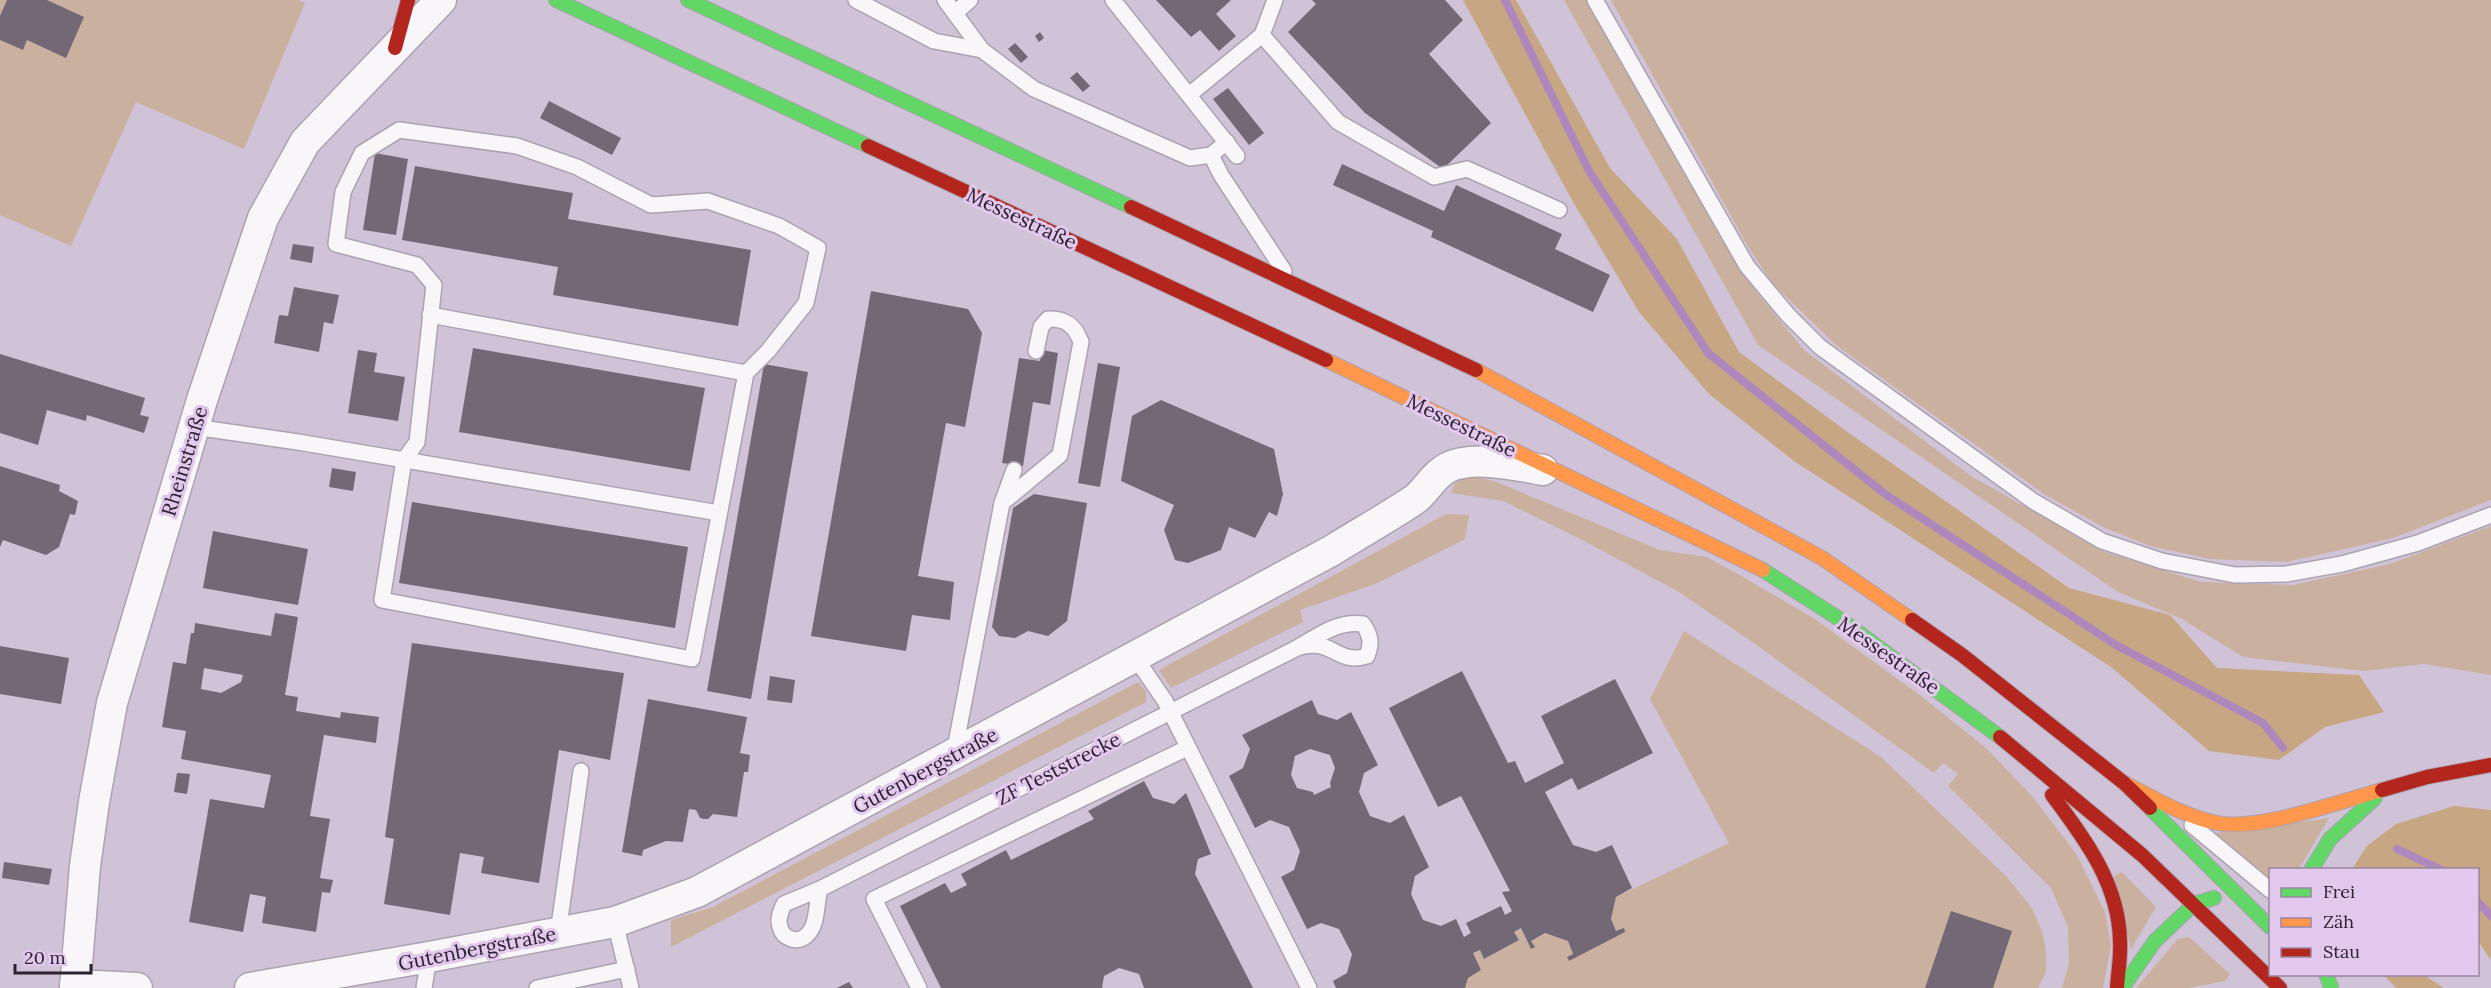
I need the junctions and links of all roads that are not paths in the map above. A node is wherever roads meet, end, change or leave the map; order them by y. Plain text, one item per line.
1 (408, 0) edge
2 (441, 0) edge
3 (556, 0) edge
4 (688, 0) edge
5 (856, 0) edge
6 (970, 0) edge
7 (1113, 0) edge
8 (1275, 0) edge
9 (1595, 0) edge
10 (950, 6) edge
11 (1262, 35) junction
12 (395, 48) junction
13 (982, 50) junction
14 (1189, 95) junction
15 (1227, 142) junction
16 (1211, 155) junction
17 (1237, 156) dead end
18 (1559, 210) dead end
19 (1291, 282) junction
20 (430, 315) junction
21 (1036, 351) dead end
22 (746, 373) junction
23 (194, 427) junction
24 (404, 460) junction
25 (1014, 470) dead end
26 (1558, 473) junction
27 (1002, 503) junction
28 (718, 513) junction
29 (2491, 515) edge
30 (1297, 648) dead end
31 (1135, 657) junction
32 (1170, 712) junction
33 (1187, 748) junction
34 (2021, 752) junction
35 (954, 754) junction
36 (2491, 765) edge
37 (581, 771) dead end
38 (2124, 783) junction
39 (2386, 790) junction
40 (2174, 809) junction
41 (2312, 868) edge
42 (2269, 888) edge
43 (820, 889) dead end
44 (2242, 899) junction
45 (2194, 904) junction
46 (615, 922) junction
47 (2269, 925) edge
48 (558, 933) junction
49 (429, 957) junction
50 (627, 969) junction
51 (75, 987) edge
52 (137, 988) edge
53 (250, 988) edge
54 (424, 988) edge
55 (537, 988) edge
56 (632, 988) edge
57 (919, 988) edge
58 (1309, 988) edge
59 (2117, 988) edge
60 (2122, 988) edge
61 (2280, 988) edge

1 - 12 street
2 - 12 street, Rheinstraße
3 - 26 street, Messestraße
4 - 19 street
5 - 13 lane
6 - 10 lane
7 - 14 lane
8 - 11 lane
9 - 29 lane
10 - 13 lane
11 - 14 lane
11 - 18 lane
12 - 23 street, Rheinstraße
13 - 16 lane
14 - 15 lane
15 - 16 lane
15 - 17 lane
16 - 19 lane
19 - 38 street
20 - 22 lane
20 - 22 lane
20 - 24 lane
21 - 27 lane
22 - 28 lane
23 - 24 lane
23 - 51 street, Rheinstraße
24 - 28 lane
24 - 28 lane
25 - 27 lane
26 - 31 street, Gutenbergstraße
26 - 34 street, Messestraße
27 - 35 lane
30 - 32 lane, ZF Teststrecke
31 - 32 lane
31 - 35 street, Gutenbergstraße
32 - 33 lane
32 - 43 lane, ZF Teststrecke
33 - 57 lane
33 - 58 lane
34 - 45 street, Messestraße
34 - 59 street
35 - 46 street, Gutenbergstraße
36 - 39 street
37 - 48 lane
38 - 40 street
38 - 44 street
39 - 40 street
39 - 41 street
40 - 42 lane
44 - 45 street
44 - 47 street
45 - 60 street
45 - 61 street, Messestraße
46 - 48 street, Gutenbergstraße
46 - 50 lane
48 - 49 street, Gutenbergstraße
49 - 53 street, Gutenbergstraße
49 - 54 lane
50 - 55 lane
50 - 56 lane
51 - 52 street

